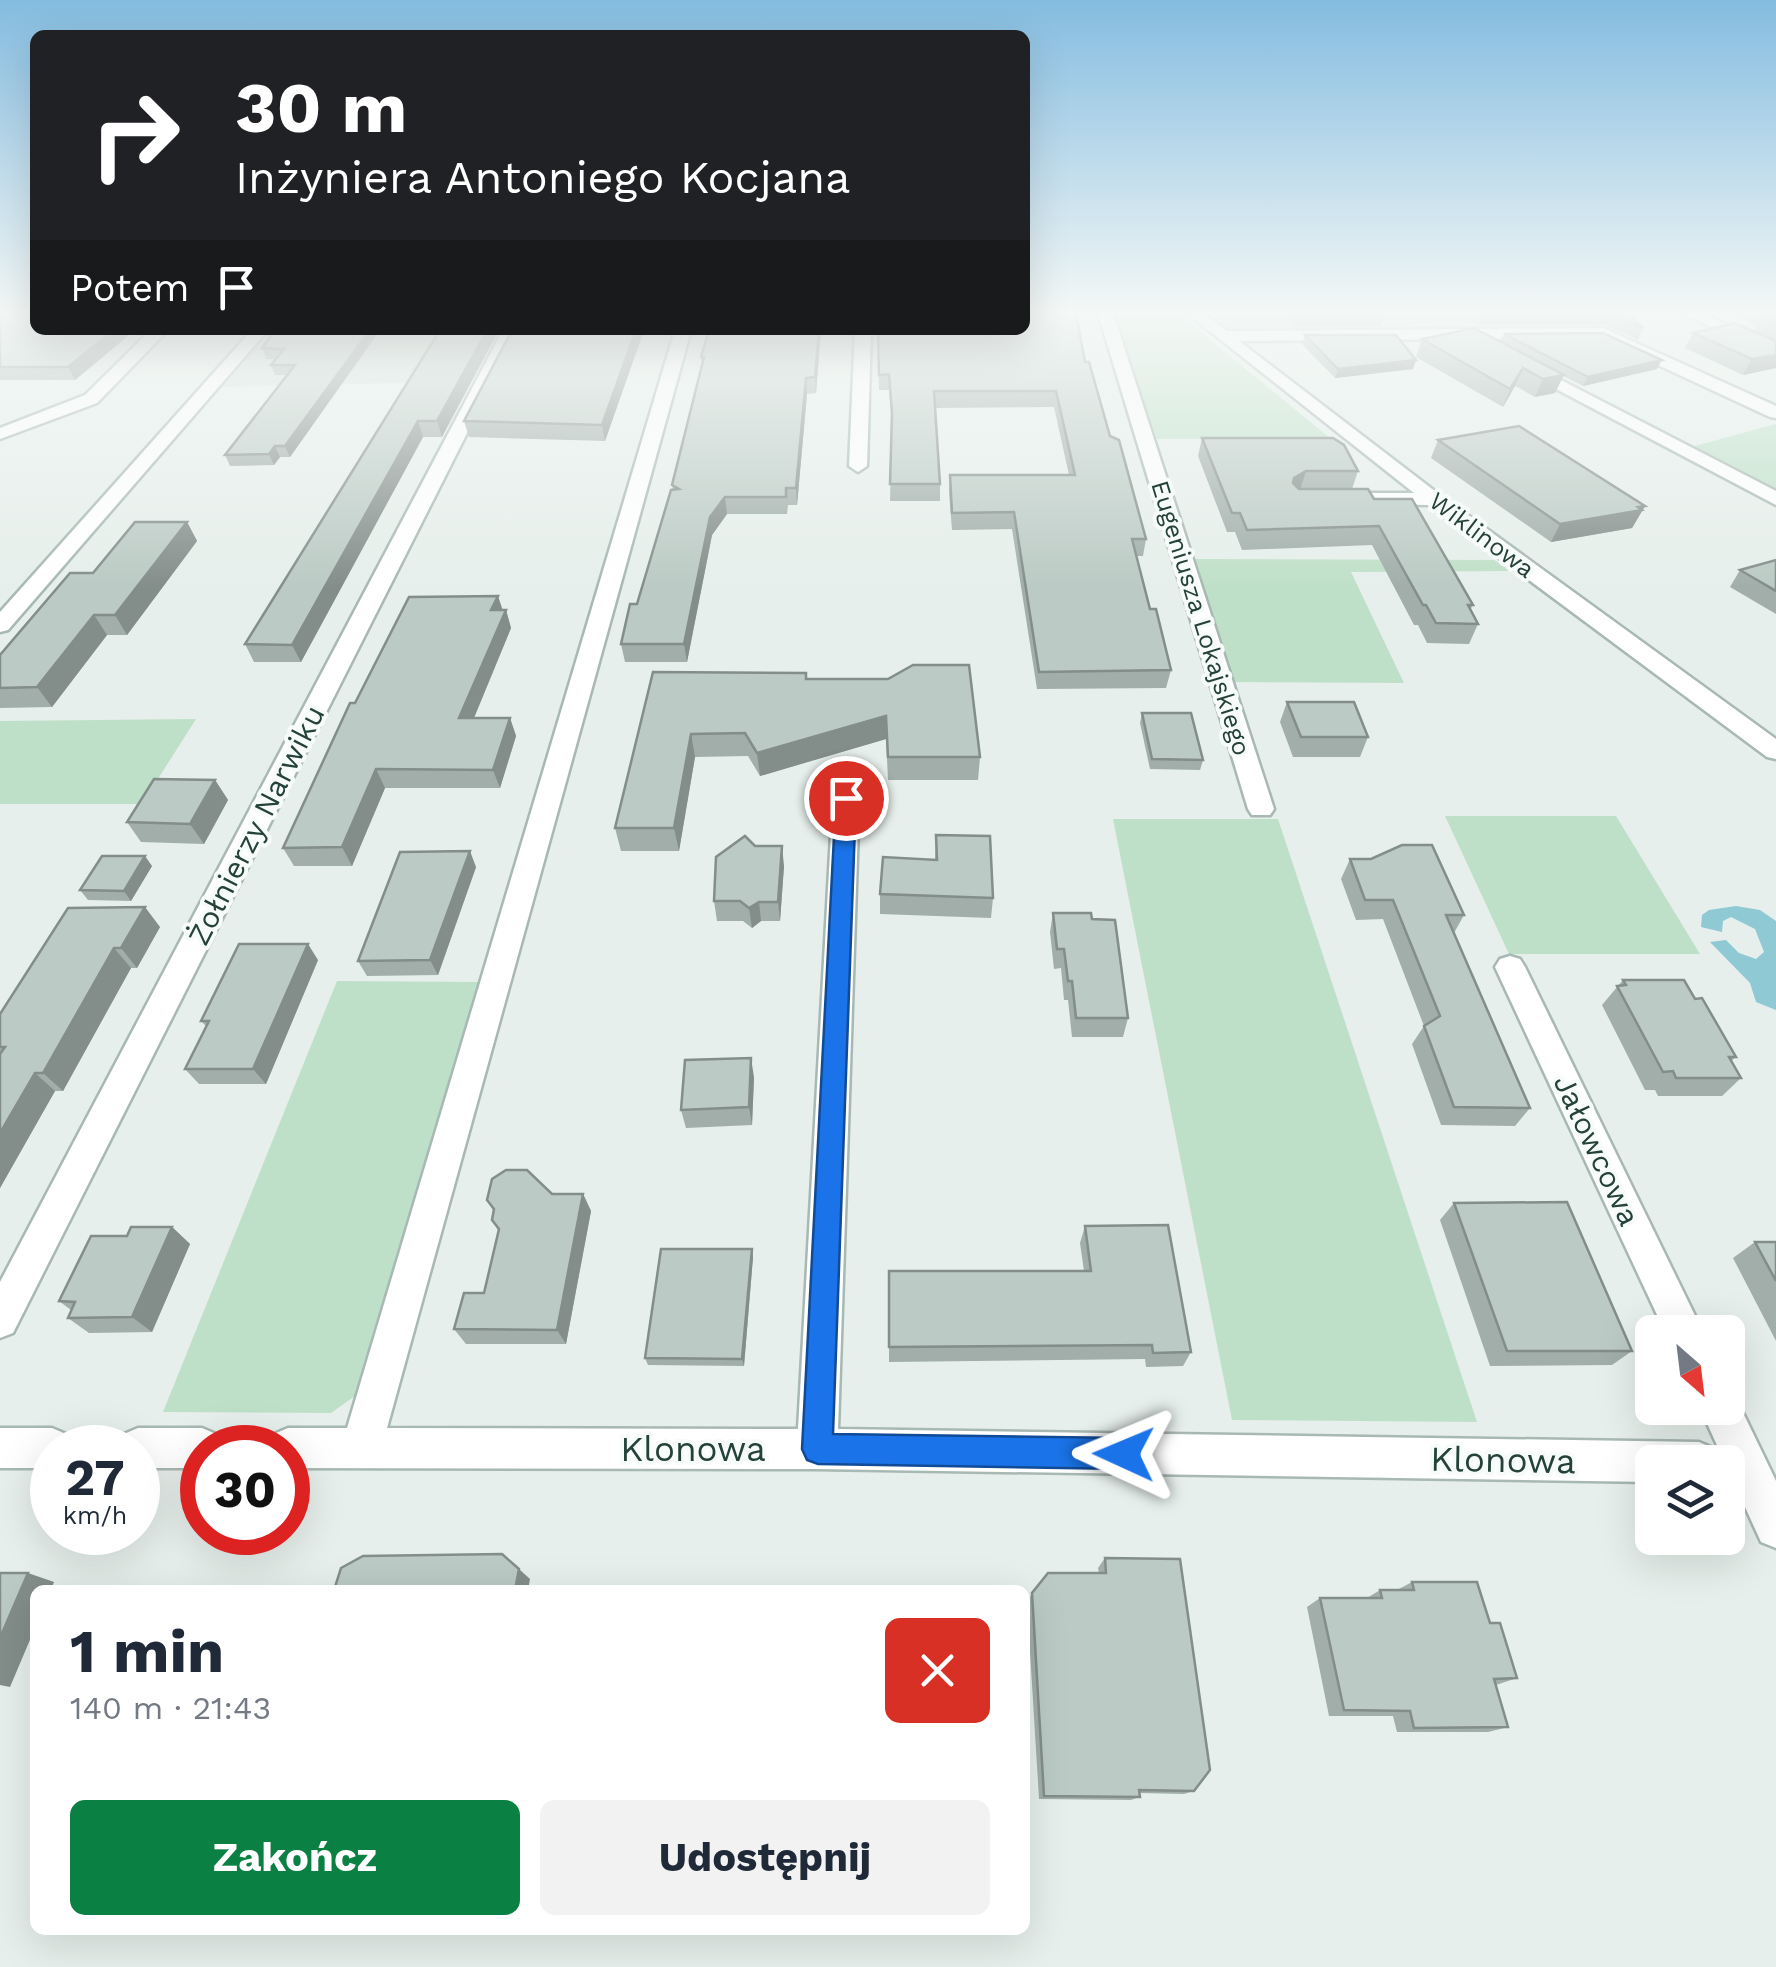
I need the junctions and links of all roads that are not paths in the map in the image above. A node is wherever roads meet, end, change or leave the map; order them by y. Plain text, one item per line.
1 (80, 405) edge
2 (194, 405) edge
3 (472, 405) edge
4 (661, 405) edge
5 (860, 405) edge
6 (1134, 405) edge
7 (1310, 405) edge
8 (1598, 405) edge
9 (0, 434) edge
10 (858, 466) dead end
11 (1433, 499) junction
12 (1776, 499) edge
13 (1318, 500) edge
14 (0, 626) edge
15 (1776, 751) edge
16 (846, 798) dead end
17 (1261, 809) dead end
18 (1510, 968) dead end
19 (1676, 1315) edge
20 (0, 1320) edge
21 (1729, 1425) edge
22 (0, 1448) edge
23 (30, 1448) edge
24 (310, 1448) edge
25 (361, 1448) junction
26 (818, 1449) junction
27 (1635, 1461) edge
28 (1750, 1463) edge
29 (1776, 1526) edge

1 - 9 street
2 - 14 street
3 - 20 street, Żołnierzy Narwiku
4 - 25 street
5 - 10 street
6 - 17 street, Eugeniusza Lokajskiego
7 - 11 street, Wiklinowa
8 - 12 street
11 - 13 street
11 - 15 street, Wiklinowa
16 - 26 street
18 - 19 street, Jałowcowa
21 - 28 street
22 - 23 street
24 - 25 street, Klonowa
25 - 26 street, Klonowa
26 - 27 street, Klonowa
28 - 29 street

